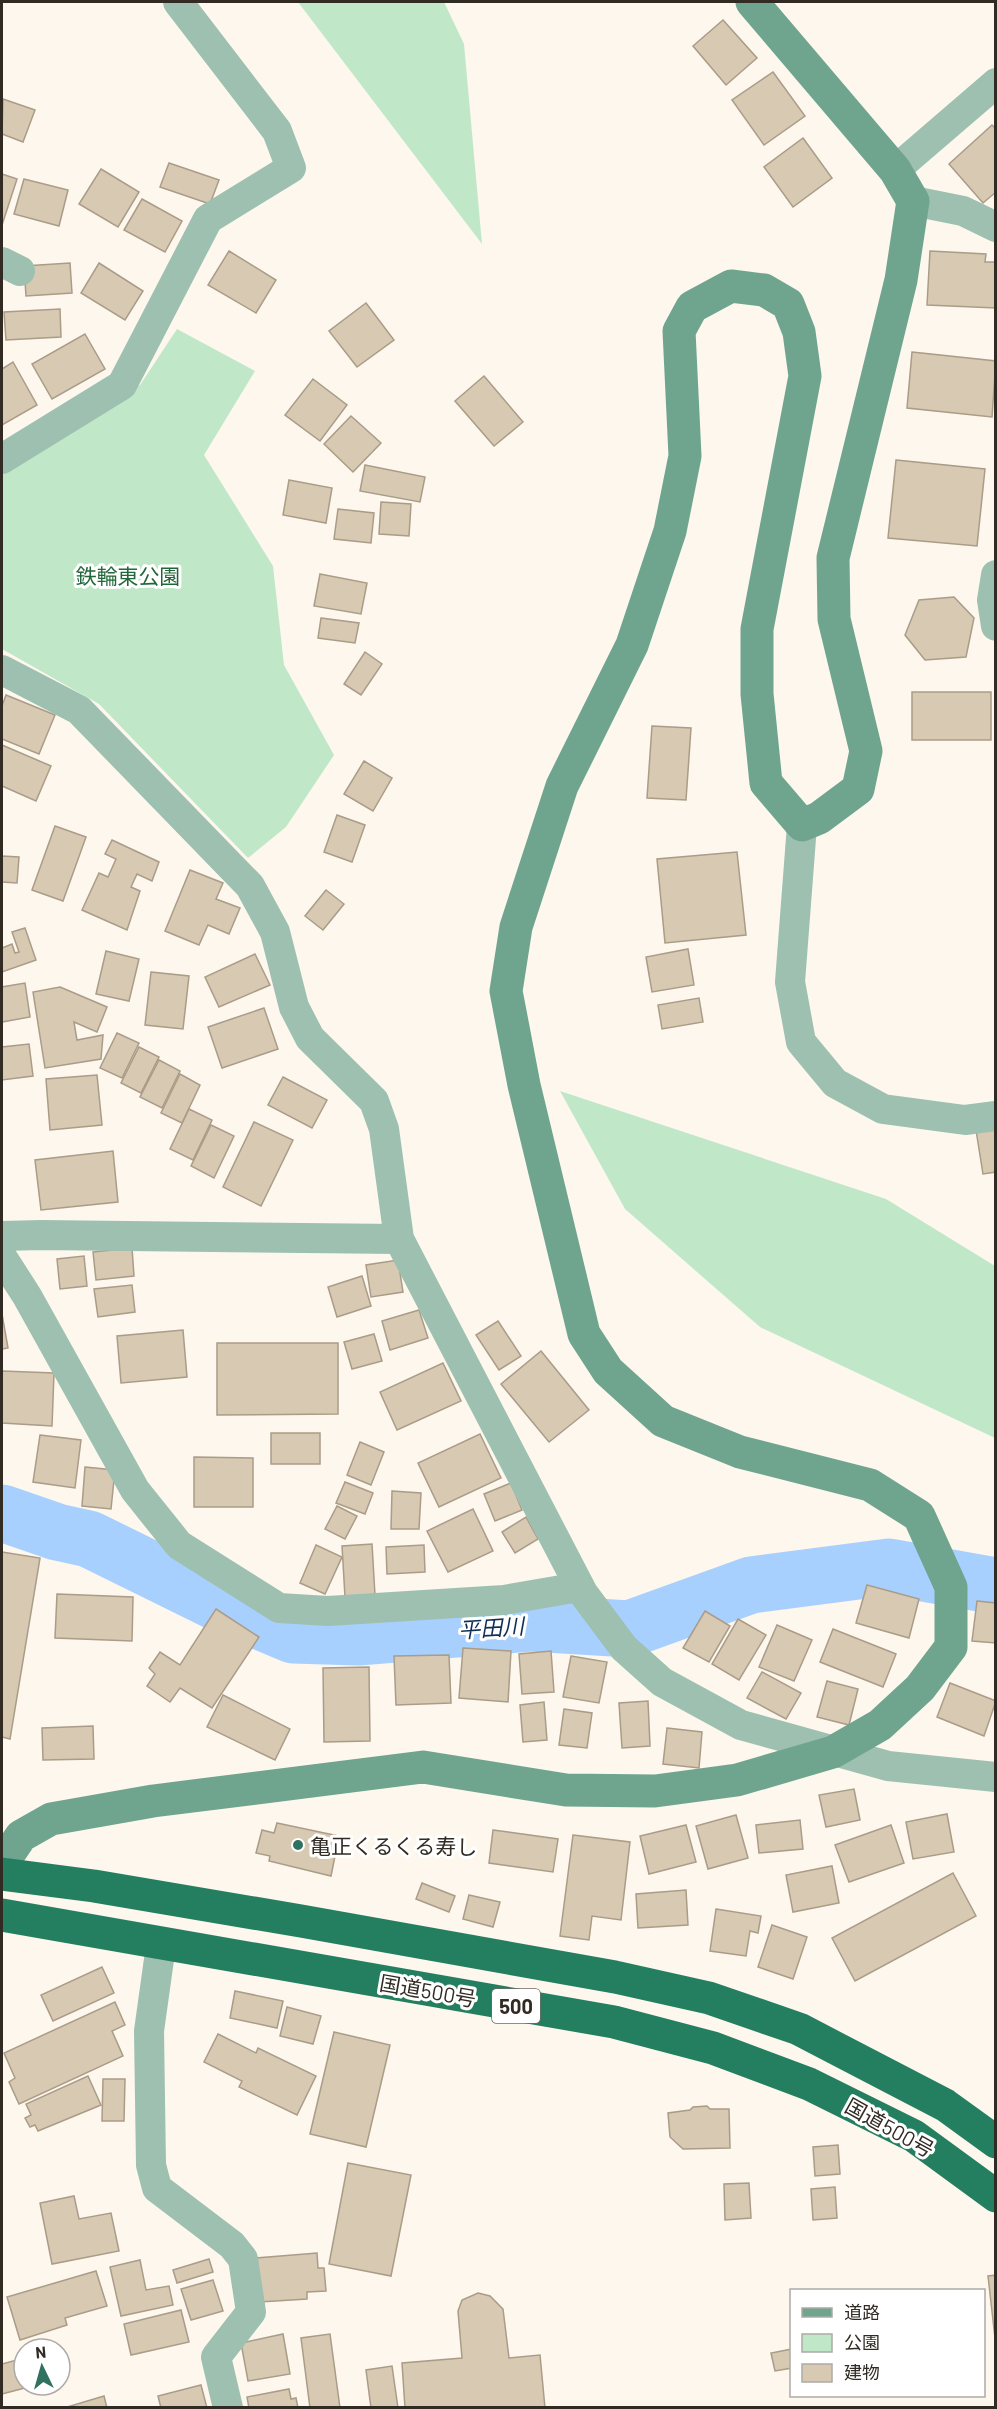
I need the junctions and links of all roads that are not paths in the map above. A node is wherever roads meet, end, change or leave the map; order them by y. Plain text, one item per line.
1 (178, 2) edge
2 (752, 2) edge
3 (996, 83) edge
4 (895, 170) junction
5 (913, 201) junction
6 (996, 227) edge
7 (2, 459) edge
8 (996, 574) edge
9 (996, 626) edge
10 (2, 670) edge
11 (802, 825) junction
12 (996, 1116) edge
13 (2, 1236) edge
14 (399, 1239) junction
15 (2, 1257) edge
16 (579, 1587) junction
17 (833, 1752) junction
18 (996, 1777) edge
19 (2, 1864) edge
20 (2, 1874) edge
21 (2, 1916) edge
22 (161, 1945) junction
23 (996, 2142) edge
24 (996, 2196) edge
25 (228, 2408) edge

1 - 7 street
2 - 4 street
3 - 4 street
4 - 5 street
5 - 6 street
5 - 11 street
8 - 9 street
10 - 14 street
11 - 12 street
11 - 17 street
13 - 14 street
14 - 16 street
15 - 16 street
16 - 17 street
17 - 18 street
17 - 19 street
20 - 23 highway, 国道500号 / 500
21 - 22 highway, 国道500号 / 500
22 - 24 highway, 国道500号 / 500
22 - 25 street

